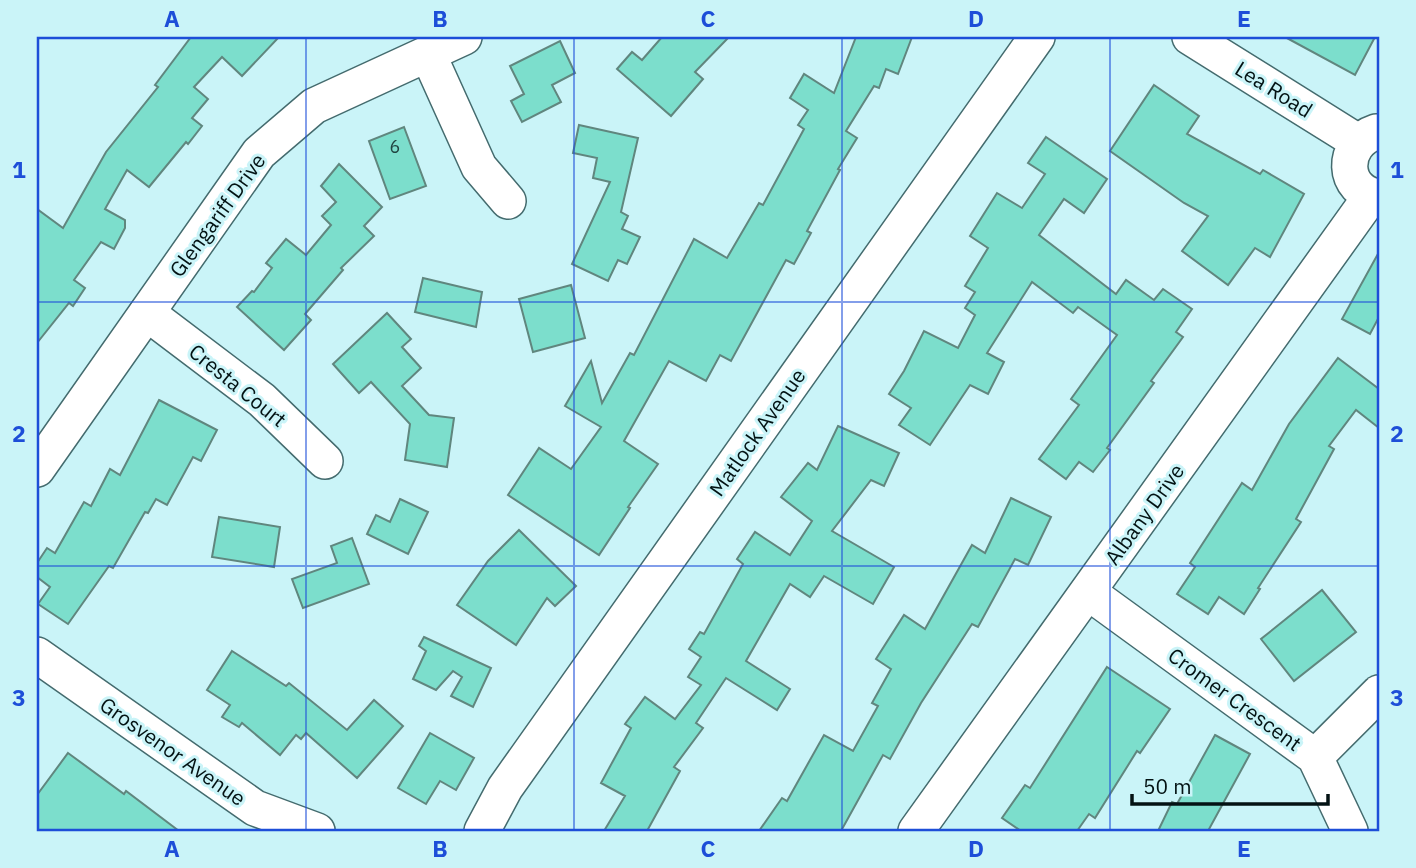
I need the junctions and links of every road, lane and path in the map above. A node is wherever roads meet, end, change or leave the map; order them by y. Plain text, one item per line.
1 (464, 37) edge
2 (1037, 37) edge
3 (1190, 37) edge
4 (428, 54) junction
5 (1369, 137) edge
6 (1375, 197) edge
7 (508, 201) dead end
8 (147, 313) junction
9 (325, 461) dead end
10 (37, 469) edge
11 (1088, 592) junction
12 (37, 655) edge
13 (1379, 693) edge
14 (1315, 757) junction
15 (317, 831) edge
16 (482, 831) edge
17 (916, 831) edge
18 (1350, 831) edge

1 - 4 street, Glengariff Drive
2 - 16 street, Matlock Avenue
3 - 5 street, Lea Road
4 - 7 street
4 - 8 street, Glengariff Drive
5 - 6 street
6 - 11 street, Albany Drive
8 - 9 street, Cresta Court
8 - 10 street, Glengariff Drive
11 - 14 street, Cromer Crescent
11 - 17 street, Albany Drive
12 - 15 street, Grosvenor Avenue
13 - 14 street
14 - 18 street, Cromer Crescent

